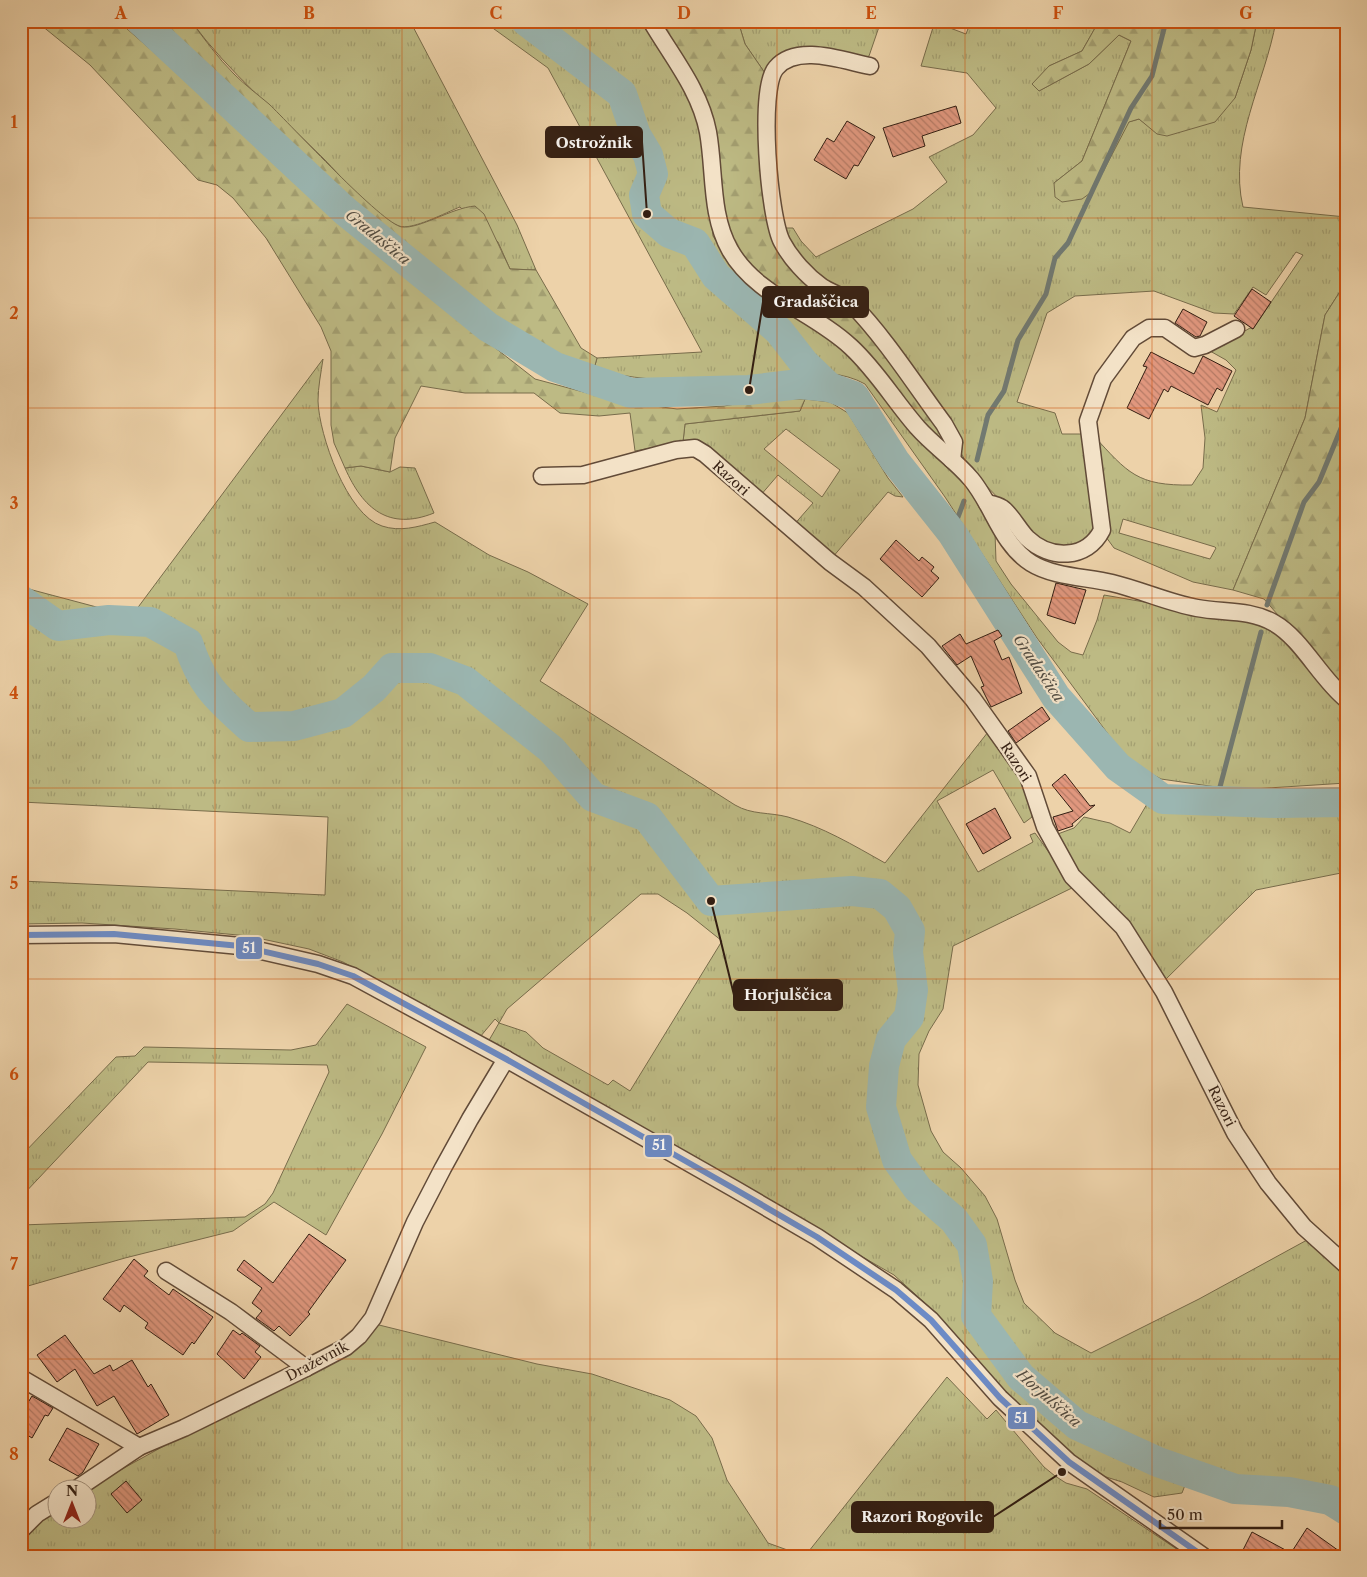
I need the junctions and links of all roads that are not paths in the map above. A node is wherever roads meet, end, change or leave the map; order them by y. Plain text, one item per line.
1 (651, 21) edge
2 (870, 66) dead end
3 (1236, 329) dead end
4 (952, 460) junction
5 (542, 476) dead end
6 (987, 503) junction
7 (1346, 699) edge
8 (21, 935) edge
9 (506, 1059) junction
10 (1346, 1266) edge
11 (166, 1270) dead end
12 (306, 1368) junction
13 (21, 1378) edge
14 (139, 1447) junction
15 (90, 1480) edge
16 (48, 1508) edge
17 (21, 1530) edge
18 (1203, 1556) edge

1 - 4 street
2 - 4 street
3 - 6 street
4 - 6 street
5 - 10 street, Razori
6 - 7 street
8 - 9 street
9 - 12 street, Draževnik
9 - 18 street
11 - 12 street
12 - 14 street, Draževnik
13 - 14 street
14 - 15 street, Draževnik
16 - 17 street

